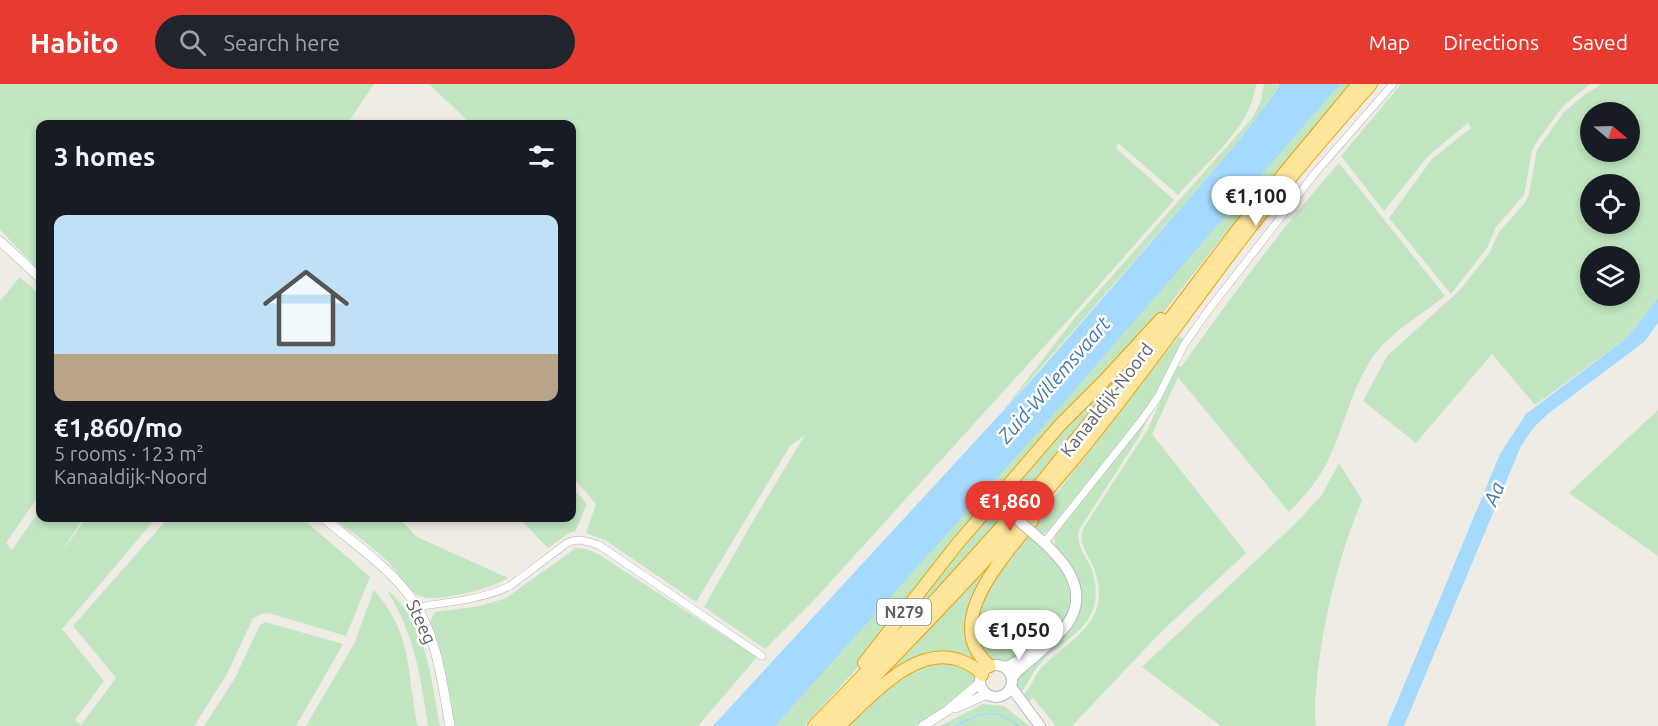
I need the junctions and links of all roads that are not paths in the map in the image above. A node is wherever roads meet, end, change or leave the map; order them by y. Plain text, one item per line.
1 (1358, 84) edge
2 (1371, 84) edge
3 (1393, 84) edge
4 (0, 241) edge
5 (36, 274) edge
6 (1196, 285) junction
7 (1074, 459) junction
8 (1003, 507) junction
9 (329, 522) edge
10 (1044, 543) junction
11 (417, 607) junction
12 (1045, 646) junction
13 (762, 656) dead end
14 (1004, 667) junction
15 (984, 674) junction
16 (1011, 683) junction
17 (987, 694) junction
18 (1002, 696) junction
19 (948, 710) junction
20 (1037, 723) edge
21 (450, 726) edge
22 (812, 726) edge
23 (827, 726) edge
24 (839, 726) edge
25 (922, 726) edge

1 - 6 highway, Kanaaldijk-Noord / N279
2 - 7 highway, Kanaaldijk-Noord / N279
3 - 10 street, Kanaaldijk-Noord
4 - 5 street
6 - 8 highway, N279
6 - 22 highway, Kanaaldijk-Noord / N279
7 - 15 highway, N279
7 - 23 highway, Kanaaldijk-Noord / N279
8 - 10 main road, bridge
8 - 22 highway, N279
9 - 11 street, Steeg
10 - 12 main road
11 - 13 street
11 - 21 street, Steeg
12 - 14 main road
12 - 16 main road
14 - 15 main road
14 - 16 main road
15 - 17 main road
15 - 19 street
15 - 24 highway
16 - 18 main road
16 - 20 main road
17 - 18 main road
17 - 19 street
18 - 20 main road
19 - 25 street

